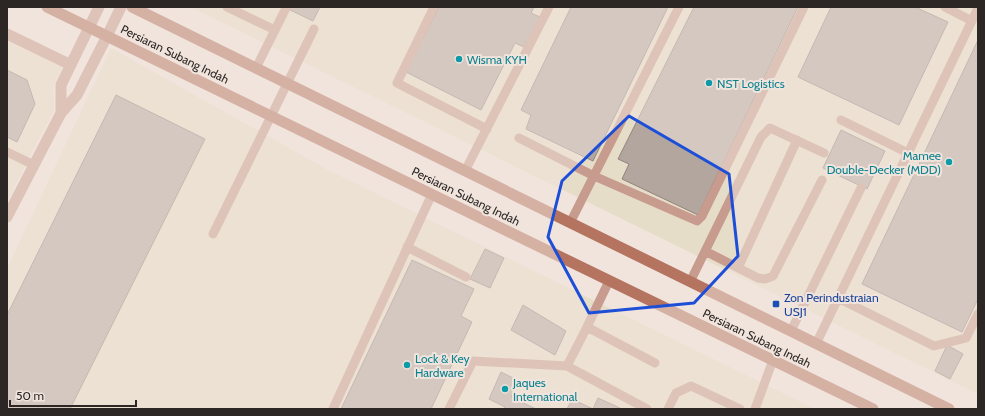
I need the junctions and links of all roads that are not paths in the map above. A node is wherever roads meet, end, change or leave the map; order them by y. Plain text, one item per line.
1 (47, 7) edge
2 (99, 7) edge
3 (121, 7) edge
4 (132, 7) edge
5 (227, 7) edge
6 (434, 7) edge
7 (549, 7) edge
8 (679, 7) edge
9 (804, 7) edge
10 (945, 7) edge
11 (286, 8) edge
12 (978, 8) edge
13 (972, 21) junction
14 (89, 27) junction
15 (314, 29) dead end
16 (275, 30) junction
17 (7, 34) edge
18 (107, 36) junction
19 (71, 65) junction
20 (256, 68) junction
21 (287, 83) junction
22 (61, 113) junction
23 (271, 116) junction
24 (841, 120) dead end
25 (487, 129) junction
26 (519, 138) dead end
27 (797, 140) junction
28 (7, 152) edge
29 (824, 153) dead end
30 (908, 153) junction
31 (34, 165) junction
32 (465, 171) junction
33 (594, 176) junction
34 (822, 180) dead end
35 (861, 188) dead end
36 (432, 194) junction
37 (7, 216) edge
38 (570, 223) junction
39 (213, 234) dead end
40 (408, 248) junction
41 (705, 251) junction
42 (738, 268) junction
43 (466, 277) dead end
44 (609, 281) junction
45 (690, 282) junction
46 (838, 298) junction
47 (978, 314) edge
48 (587, 327) junction
49 (791, 331) junction
50 (816, 344) junction
51 (773, 360) junction
52 (655, 363) dead end
53 (567, 366) junction
54 (333, 409) edge
55 (449, 409) edge
56 (647, 409) edge
57 (668, 409) edge
58 (740, 409) edge
59 (755, 409) edge
60 (873, 409) edge
61 (949, 409) edge

1 - 14 main road, Persiaran Subang Indah
2 - 14 street
3 - 18 street
4 - 20 main road, Persiaran Subang Indah
5 - 16 lane
6 - 25 lane
7 - 25 lane
8 - 33 lane
9 - 33 lane
10 - 13 lane
11 - 16 lane
12 - 13 lane
13 - 30 lane
14 - 18 main road, Persiaran Subang Indah
14 - 19 street
15 - 21 lane
16 - 20 lane
17 - 19 street
18 - 22 street
18 - 23 main road, Persiaran Subang Indah
19 - 22 street
20 - 21 main road, Persiaran Subang Indah
21 - 23 lane
21 - 32 main road, Persiaran Subang Indah
22 - 31 street
23 - 36 main road, Persiaran Subang Indah
23 - 39 lane
24 - 30 lane
25 - 32 lane
26 - 33 lane
27 - 29 lane
27 - 41 lane
27 - 42 lane
28 - 31 lane
30 - 46 lane
31 - 37 street
32 - 38 main road, Persiaran Subang Indah
33 - 38 lane
34 - 42 lane
35 - 49 lane
36 - 40 lane
36 - 44 main road, Persiaran Subang Indah
38 - 45 main road, Persiaran Subang Indah
40 - 43 lane
40 - 54 lane
41 - 42 lane
41 - 45 lane
44 - 48 lane
44 - 51 main road, Persiaran Subang Indah
45 - 49 main road, Persiaran Subang Indah
46 - 47 lane
46 - 50 lane
48 - 52 lane
48 - 53 lane
49 - 50 main road, Persiaran Subang Indah
50 - 61 main road, Persiaran Subang Indah
51 - 59 lane
51 - 60 main road, Persiaran Subang Indah
53 - 55 lane
53 - 56 lane
57 - 58 lane

